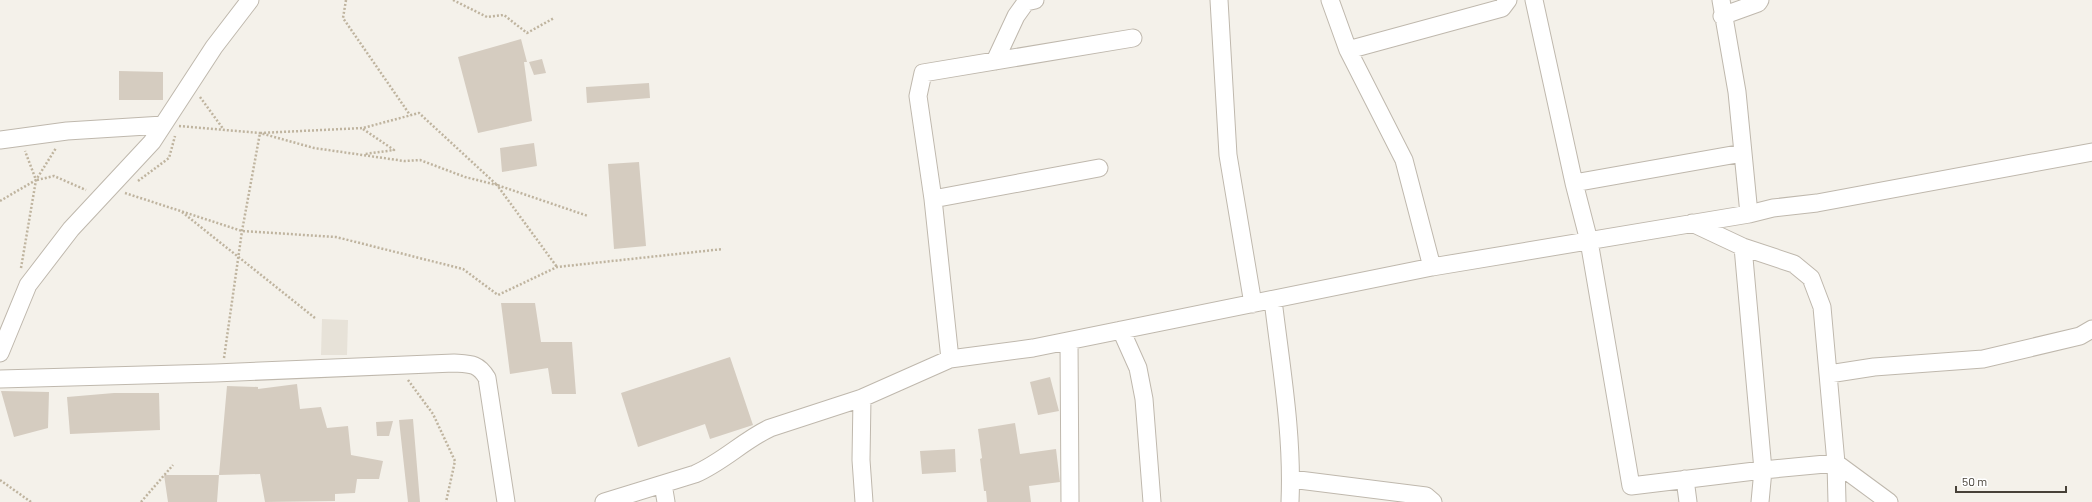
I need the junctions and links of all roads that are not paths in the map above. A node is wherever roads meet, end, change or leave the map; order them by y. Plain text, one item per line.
1 (250, 0) edge
2 (1036, 0) edge
3 (1219, 0) edge
4 (1330, 0) edge
5 (1508, 0) edge
6 (1534, 0) edge
7 (1760, 0) edge
8 (1721, 8) edge
9 (1133, 38) dead end
10 (1348, 50) junction
11 (995, 61) junction
12 (163, 125) junction
13 (0, 140) edge
14 (2092, 152) edge
15 (1743, 153) junction
16 (1100, 168) dead end
17 (1574, 183) junction
18 (933, 199) junction
19 (1749, 214) junction
20 (1692, 223) junction
21 (1589, 241) junction
22 (1743, 247) junction
23 (1432, 267) junction
24 (1273, 300) junction
25 (1253, 304) junction
26 (2092, 329) edge
27 (1121, 330) junction
28 (1069, 341) junction
29 (0, 353) edge
30 (950, 359) junction
31 (1829, 374) junction
32 (0, 379) edge
33 (862, 398) junction
34 (1836, 464) junction
35 (1763, 470) junction
36 (1291, 479) junction
37 (1685, 479) junction
38 (663, 484) junction
39 (506, 502) edge
40 (604, 502) edge
41 (666, 502) edge
42 (864, 502) edge
43 (1070, 502) edge
44 (1152, 502) edge
45 (1290, 502) edge
46 (1433, 502) edge
47 (1688, 502) edge
48 (1760, 502) edge
49 (1836, 502) edge
50 (1889, 502) edge

1 - 12 street
2 - 11 street
3 - 25 street
4 - 10 street
5 - 10 street
6 - 17 street
7 - 8 street
8 - 15 street
9 - 11 street
10 - 23 street
11 - 18 street
12 - 13 street
12 - 29 street
14 - 19 street
15 - 17 street
15 - 19 street
16 - 18 street
17 - 21 street
18 - 30 street
19 - 20 street
20 - 21 street
20 - 22 street
21 - 23 street
21 - 37 street
22 - 31 street
22 - 35 street
23 - 24 street
24 - 25 street
24 - 36 street
25 - 27 street
26 - 31 street
27 - 28 street
27 - 44 street
28 - 30 street
28 - 43 street
30 - 33 street
31 - 34 street
32 - 39 street
33 - 38 street
33 - 42 street
34 - 35 street
34 - 49 street
34 - 50 street
35 - 37 street
35 - 48 street
36 - 45 street
36 - 46 street
37 - 47 street
38 - 40 street
38 - 41 street

